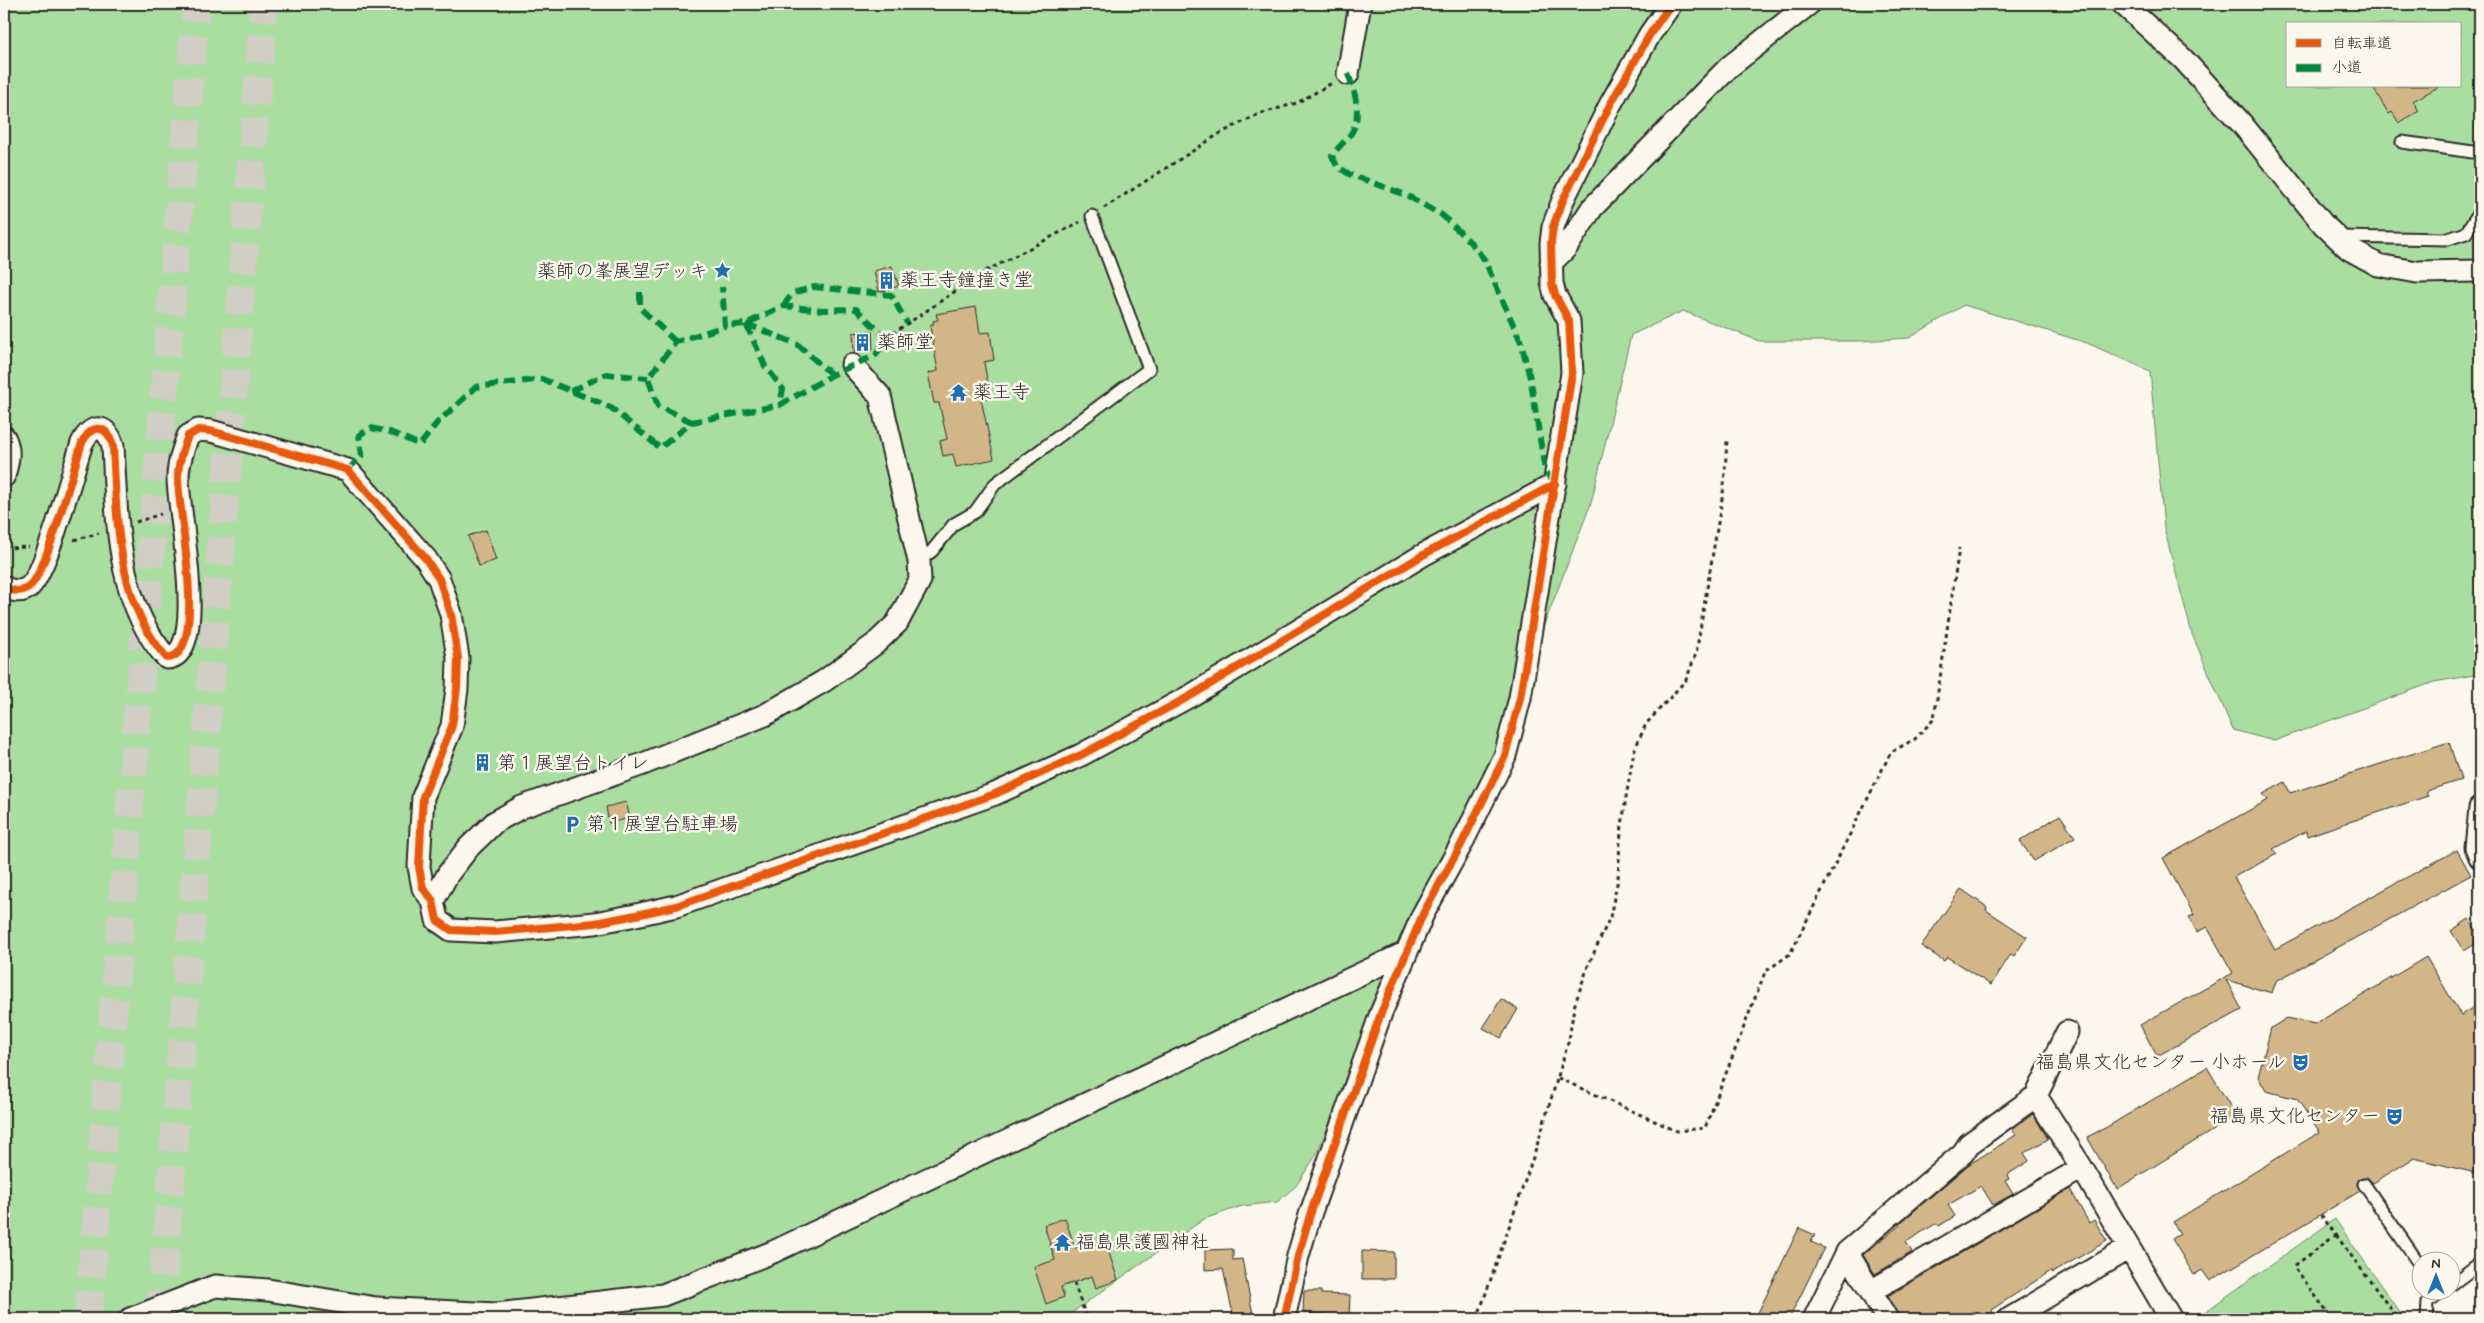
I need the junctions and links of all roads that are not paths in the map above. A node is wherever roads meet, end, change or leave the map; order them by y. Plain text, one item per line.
1 (1360, 4) edge
2 (1671, 4) edge
3 (1809, 4) edge
4 (2123, 4) edge
5 (1348, 74) road end
6 (2402, 142) dead end
7 (2480, 153) edge
8 (2480, 211) edge
9 (1092, 216) road end
10 (2336, 237) junction
11 (1551, 263) junction
12 (2480, 271) edge
13 (852, 365) dead end
14 (4, 437) edge
15 (4, 476) edge
16 (1555, 484) junction
17 (920, 560) junction
18 (4, 587) edge
19 (2480, 808) edge
20 (2480, 857) edge
21 (433, 901) junction
22 (1407, 952) junction
23 (2067, 1032) dead end
24 (2036, 1096) junction
25 (2082, 1168) junction
26 (2364, 1184) dead end
27 (2129, 1248) junction
28 (1847, 1252) junction
29 (2412, 1254) edge
30 (2480, 1263) edge
31 (2462, 1276) edge
32 (1871, 1291) junction
33 (2430, 1300) edge
34 (130, 1319) edge
35 (1284, 1319) edge
36 (1814, 1319) edge
37 (1887, 1319) edge
38 (2009, 1319) edge
39 (2171, 1319) edge
40 (2427, 1319) edge

1 - 5 street
2 - 11 street
3 - 11 street
4 - 10 street
6 - 7 lane
8 - 10 lane
9 - 17 lane
10 - 12 street
11 - 16 street
13 - 17 street
14 - 15 street
16 - 21 street
16 - 22 street
17 - 21 street
18 - 21 street
19 - 20 street
22 - 34 street
22 - 35 street
23 - 24 street
24 - 25 street
24 - 28 street
25 - 27 street
25 - 32 street
26 - 29 lane
27 - 38 street
27 - 39 street
28 - 32 street
28 - 36 street
30 - 31 lane
32 - 37 street
33 - 40 lane

